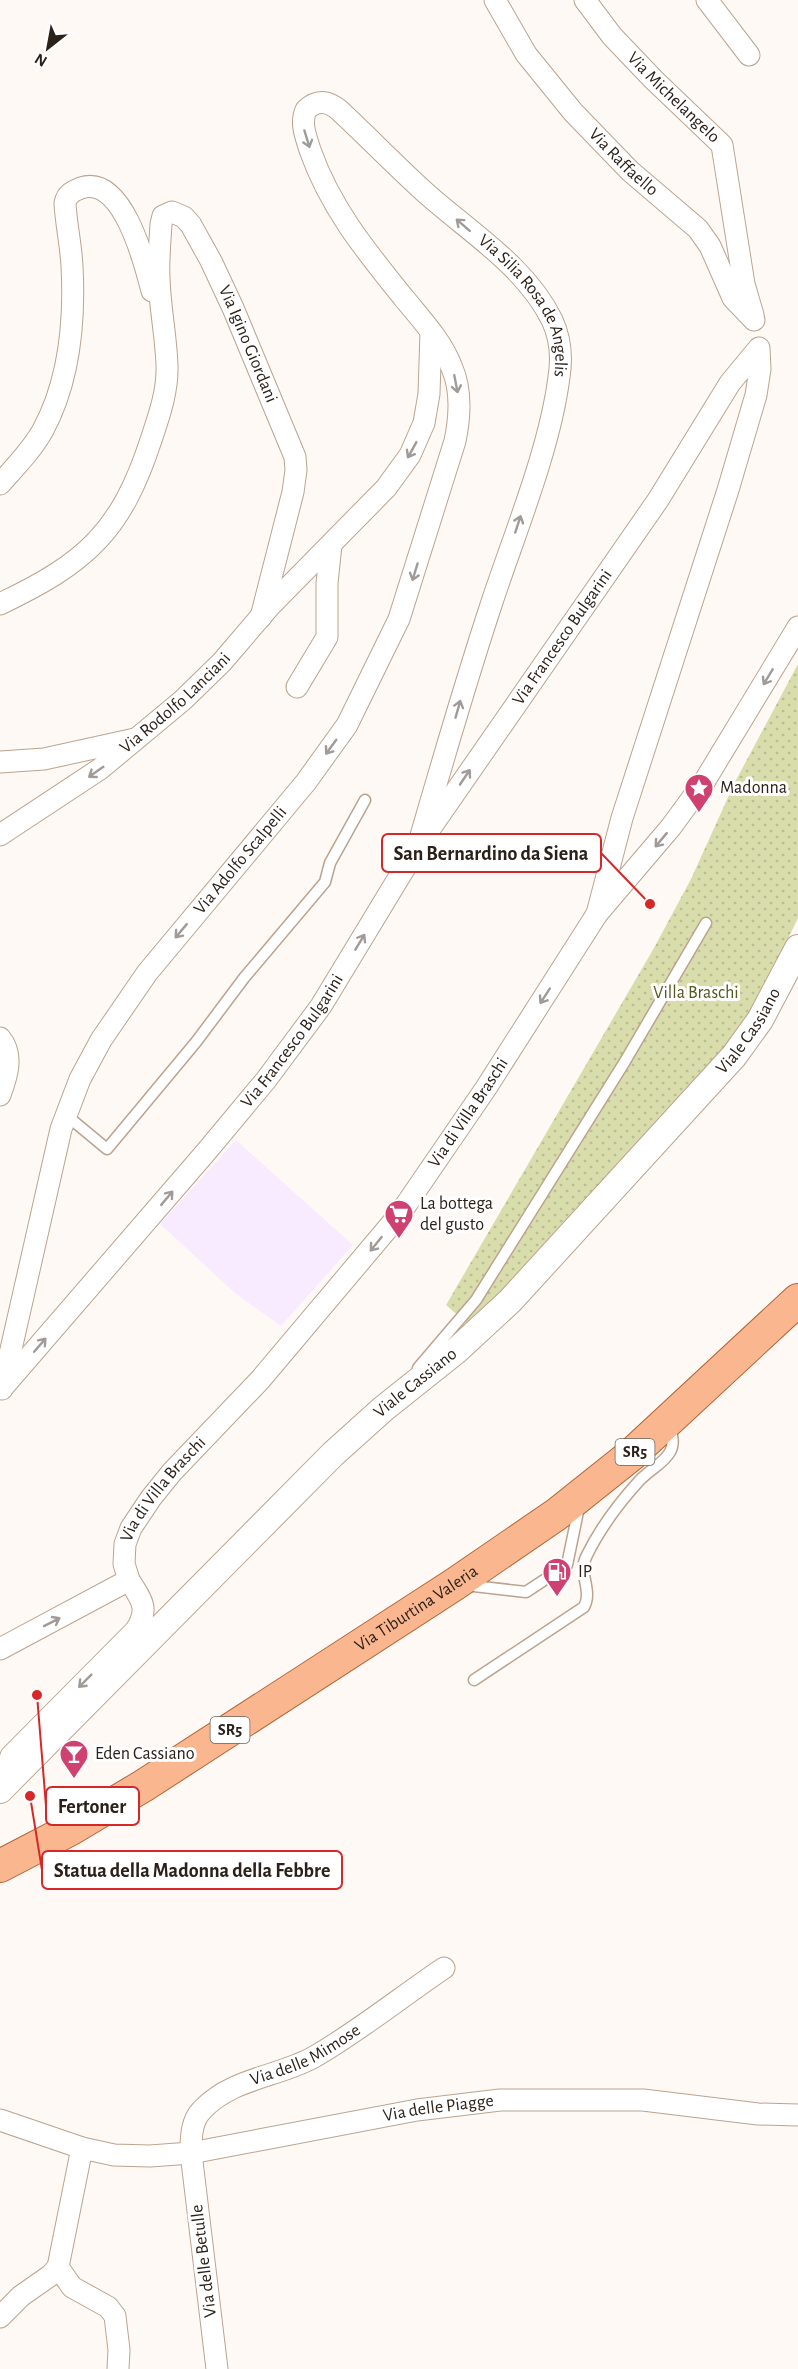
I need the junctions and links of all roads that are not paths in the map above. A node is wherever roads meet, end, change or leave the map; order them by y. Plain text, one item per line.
1 (495, 0) edge
2 (585, 0) edge
3 (706, 0) edge
4 (750, 55) dead end
5 (754, 320) junction
6 (431, 332) junction
7 (164, 335) junction
8 (759, 348) junction
9 (0, 484) edge
10 (331, 545) junction
11 (0, 604) edge
12 (261, 617) junction
13 (798, 627) edge
14 (297, 687) dead end
15 (136, 739) junction
16 (0, 762) edge
17 (365, 800) dead end
18 (0, 835) edge
19 (418, 846) junction
20 (597, 914) junction
21 (706, 923) dead end
22 (798, 948) edge
23 (0, 1038) edge
24 (0, 1095) edge
25 (66, 1115) junction
26 (798, 1300) edge
27 (1, 1390) edge
28 (382, 1409) junction
29 (668, 1422) junction
30 (582, 1494) junction
31 (129, 1580) junction
32 (455, 1584) junction
33 (0, 1649) edge
34 (474, 1680) dead end
35 (5, 1785) edge
36 (0, 1866) edge
37 (444, 1968) dead end
38 (798, 2115) edge
39 (0, 2120) edge
40 (82, 2148) junction
41 (191, 2153) junction
42 (58, 2267) junction
43 (0, 2317) edge
44 (118, 2369) edge
45 (217, 2369) edge

1 - 5 street, Via Raffaello
2 - 5 street, Via Michelangelo
3 - 4 street
5 - 8 street, Via Michelangelo
6 -> 10 street, Via Rodolfo Lanciani
19 -> 6 street, Via Silia Rosa de Angelis
6 -> 25 street, Via Adolfo Scalpelli
7 - 9 street, Via Igino Giordani
7 - 11 street, Via Igino Giordani
7 - 12 street, Via Igino Giordani
19 -> 8 street, Via Francesco Bulgarini
8 - 20 street
10 - 12 street, Via Rodolfo Lanciani
10 - 14 street
12 - 15 street, Via Rodolfo Lanciani
13 -> 20 street, Via di Villa Braschi
15 - 16 street
15 -> 18 street, Via Rodolfo Lanciani
17 - 25 lane
27 -> 19 street, Via Francesco Bulgarini
20 -> 31 street, Via di Villa Braschi
21 - 28 lane
22 - 28 street, Viale Cassiano
23 - 24 street
25 - 27 street, Via Adolfo Scalpelli
26 - 29 main road, Via Tiburtina Valeria / SR5
28 - 35 street, Viale Cassiano
29 - 30 main road, Via Tiburtina Valeria / SR5
29 - 34 lane
30 - 32 main road, Via Tiburtina Valeria / SR5
30 - 32 lane
33 -> 31 street
31 -> 35 street
32 - 36 main road, Via Tiburtina Valeria / SR5
37 - 41 street, Via delle Mimose
38 - 41 street, Via delle Piagge
39 - 40 street, Via delle Piagge
40 - 41 street, Via delle Piagge
40 - 42 street
41 - 45 street, Via delle Betulle
42 - 43 street
42 - 44 street

